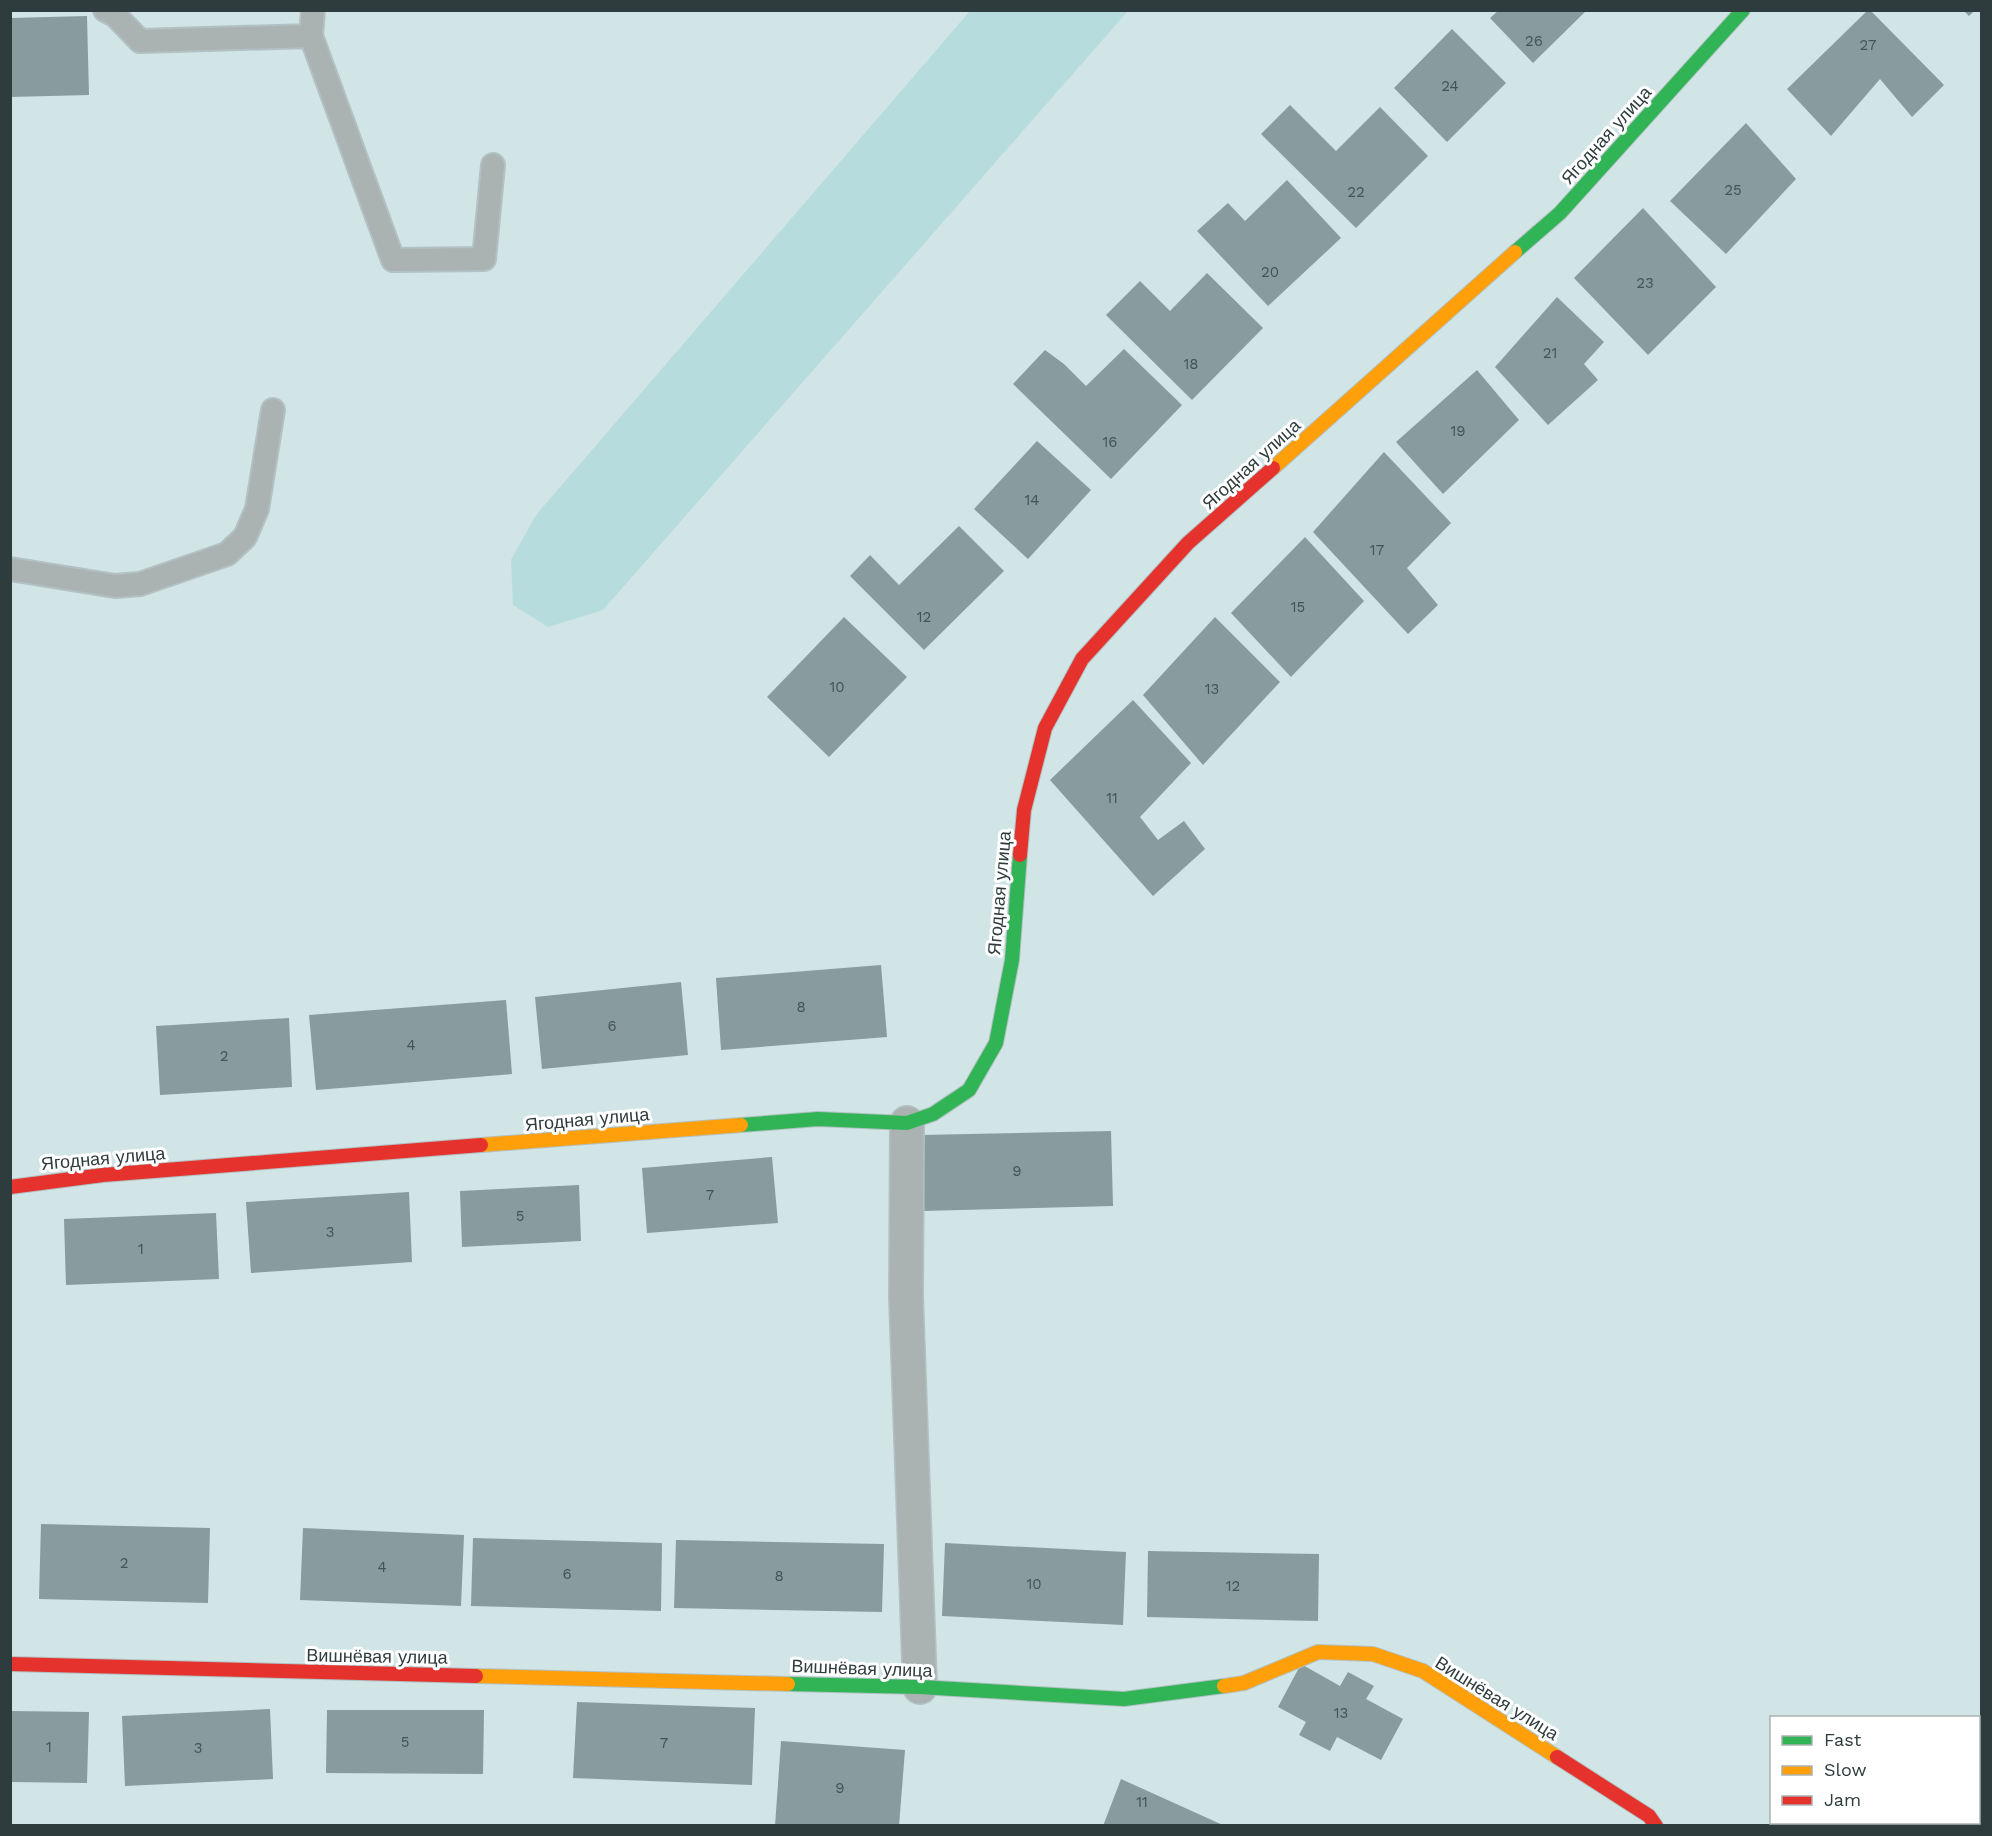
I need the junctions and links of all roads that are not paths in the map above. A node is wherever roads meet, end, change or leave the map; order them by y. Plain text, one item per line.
1 (105, 10) edge
2 (313, 10) edge
3 (1743, 10) edge
4 (311, 36) junction
5 (493, 165) dead end
6 (273, 410) dead end
7 (10, 569) edge
8 (907, 1123) junction
9 (10, 1187) edge
10 (10, 1664) edge
11 (920, 1687) junction
12 (1656, 1826) edge

1 - 4 lane
2 - 4 lane
3 - 8 street, Ягодная улица
4 - 5 lane
6 - 7 lane
8 - 9 street, Ягодная улица
8 - 11 street
10 - 11 street, Вишнёвая улица
11 - 12 street, Вишнёвая улица

